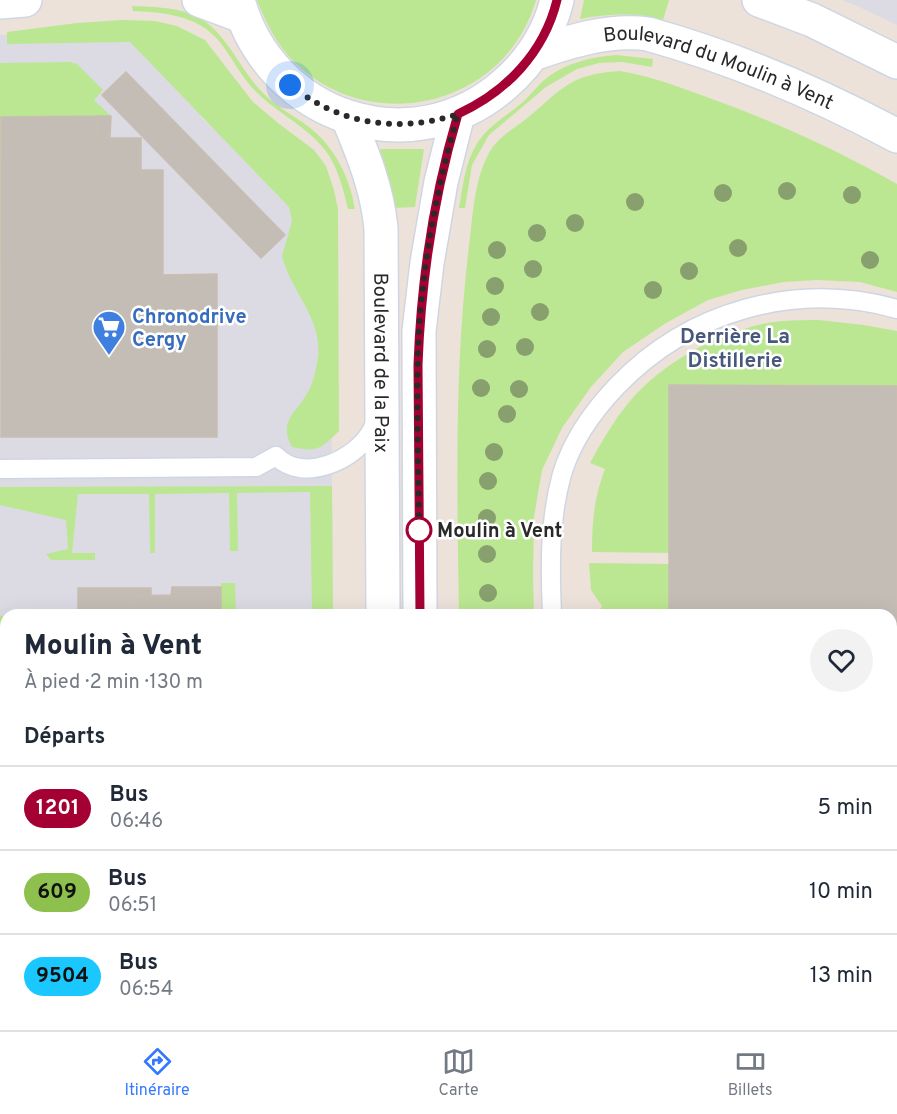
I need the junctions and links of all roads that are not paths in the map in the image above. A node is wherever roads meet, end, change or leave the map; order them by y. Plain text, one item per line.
1 (25, 0) edge
2 (199, 0) edge
3 (557, 0) edge
4 (759, 0) edge
5 (0, 2) edge
6 (240, 8) edge
7 (533, 54) junction
8 (897, 62) edge
9 (458, 114) junction
10 (348, 118) junction
11 (897, 136) edge
12 (897, 309) edge
13 (382, 403) junction
14 (0, 469) edge
15 (383, 609) edge
16 (420, 609) edge
17 (552, 609) edge

1 - 5 main road
2 - 6 main road
3 - 7 main road
4 - 8 main road
6 - 10 main road
7 - 9 main road
7 - 11 main road, Boulevard du Moulin à Vent
9 - 10 main road
9 - 16 main road, Boulevard de la Paix
10 - 13 main road, Boulevard de la Paix
12 - 17 lane
13 - 14 lane
13 - 15 main road, Boulevard de la Paix

